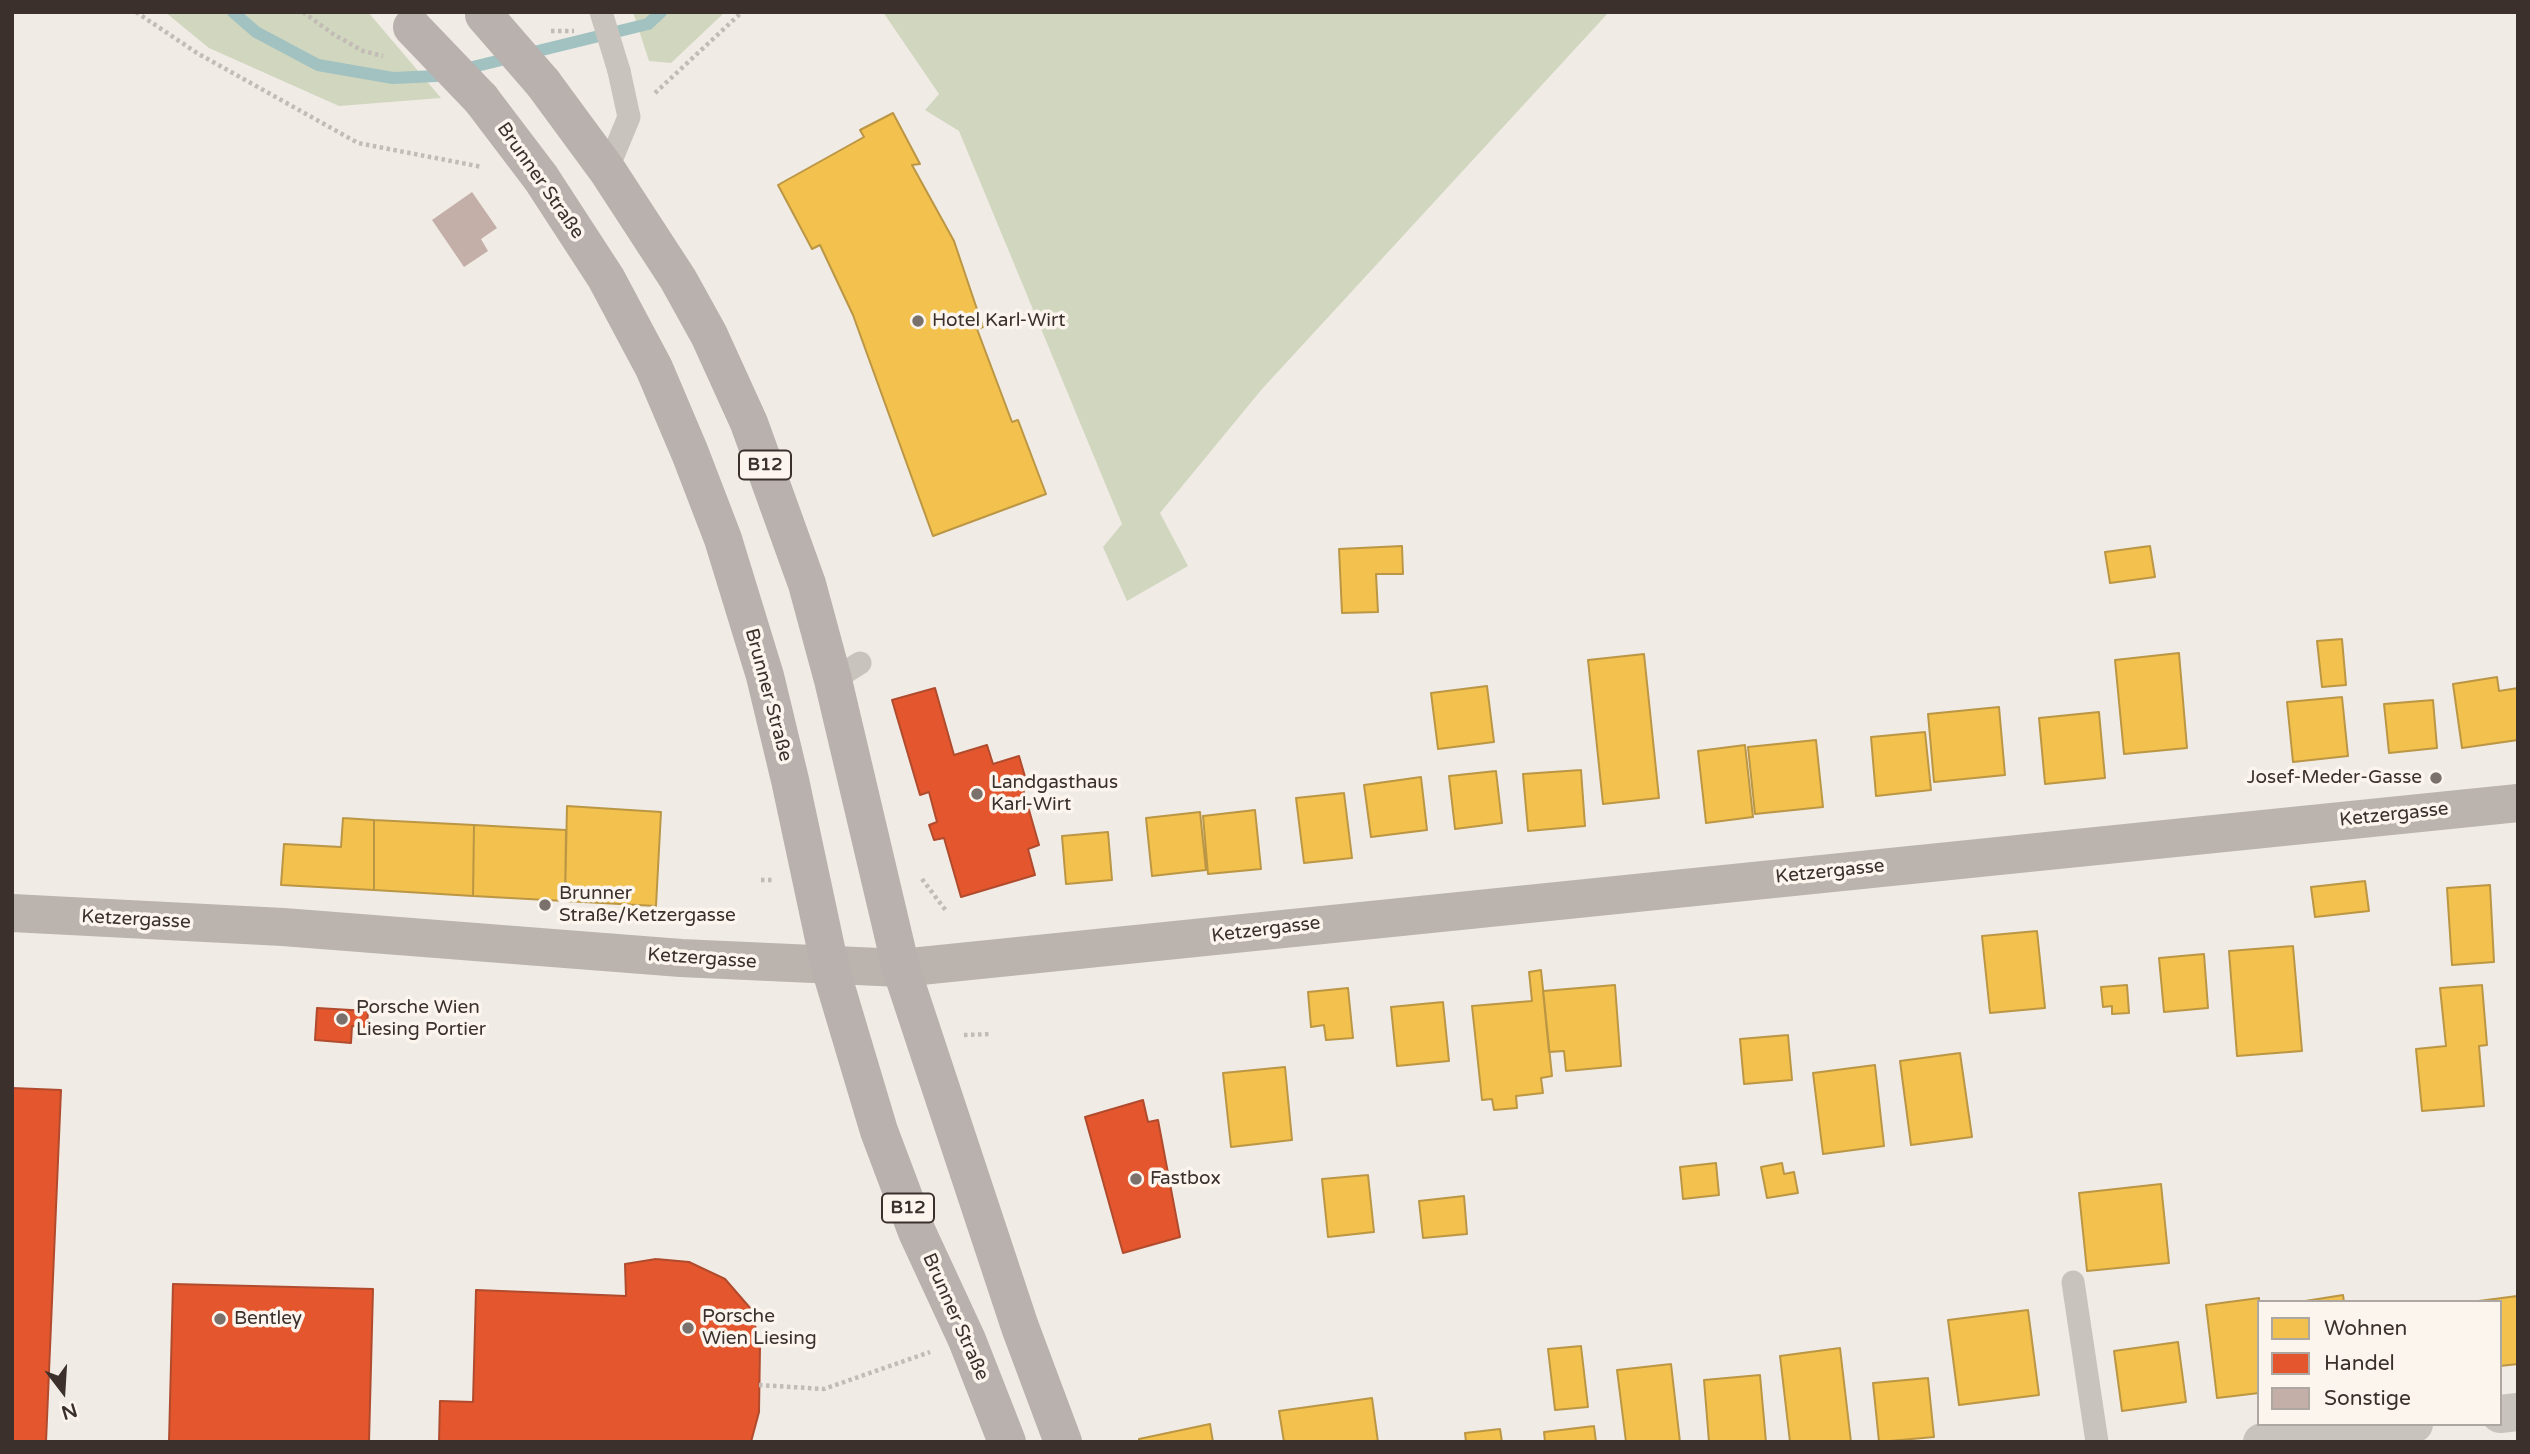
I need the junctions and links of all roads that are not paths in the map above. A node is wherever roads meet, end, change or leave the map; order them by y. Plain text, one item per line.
1 (601, 12) edge
2 (483, 13) edge
3 (406, 20) edge
4 (607, 170) junction
5 (2518, 803) edge
6 (12, 913) edge
7 (830, 967) junction
8 (901, 968) junction
9 (2073, 1282) dead end
10 (2397, 1426) edge
11 (1007, 1442) edge
12 (1063, 1442) edge
13 (2097, 1442) edge
14 (2262, 1442) edge

1 - 4 lane, bridge
2 - 4 main road, B12, bridge
3 - 7 main road, Brunner Straße / B12, bridge
4 - 8 main road, B12
5 - 8 main road, Ketzergasse
6 - 7 main road, Ketzergasse
7 - 8 main road, Ketzergasse
7 - 11 main road, Brunner Straße / B12
8 - 12 main road, B12
9 - 13 lane
10 - 14 street

